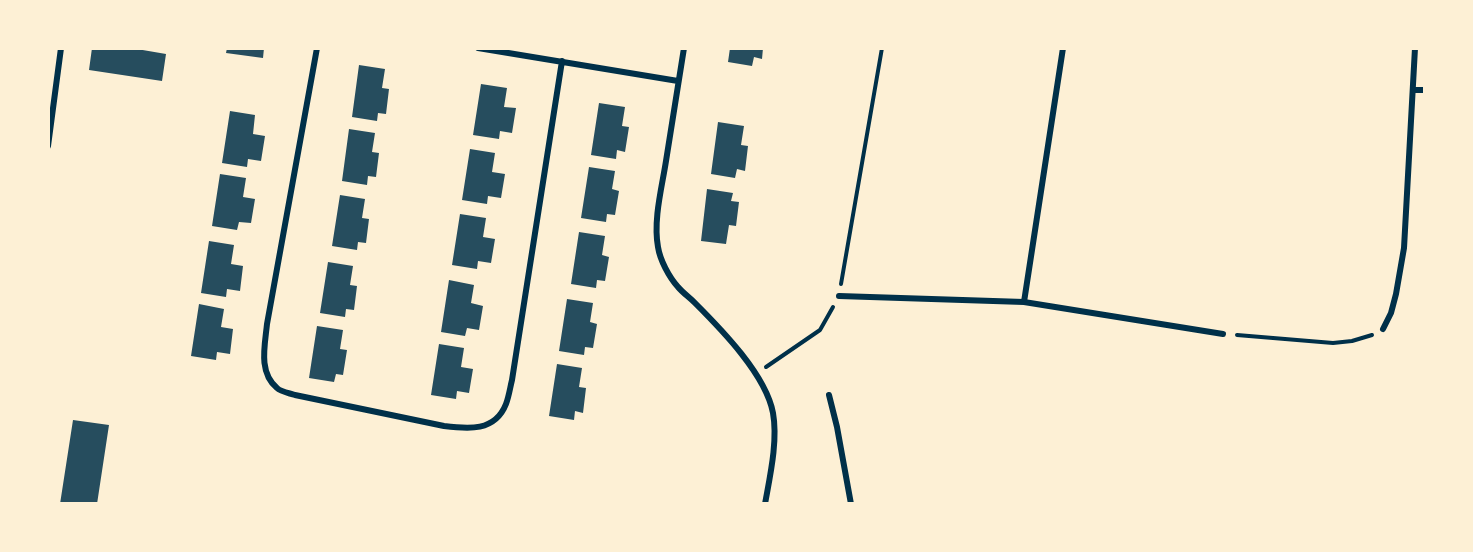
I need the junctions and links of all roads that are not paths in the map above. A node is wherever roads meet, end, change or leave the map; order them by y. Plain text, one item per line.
1 (61, 48) edge
2 (317, 48) edge
3 (478, 48) edge
4 (684, 48) edge
5 (1063, 48) edge
6 (1415, 48) edge
7 (562, 62) junction
8 (678, 81) junction
9 (1413, 90) junction
10 (1425, 90) edge
11 (48, 146) edge
12 (839, 296) road end
13 (1024, 302) junction
14 (1383, 329) road end
15 (1223, 334) road end
16 (829, 395) dead end
17 (765, 504) edge
18 (851, 504) edge

1 - 11 street
2 - 7 street
3 - 7 street
4 - 8 street
5 - 13 street
6 - 9 street
7 - 8 street
8 - 17 street
9 - 10 street
9 - 14 street
12 - 13 street
13 - 15 street
16 - 18 street

